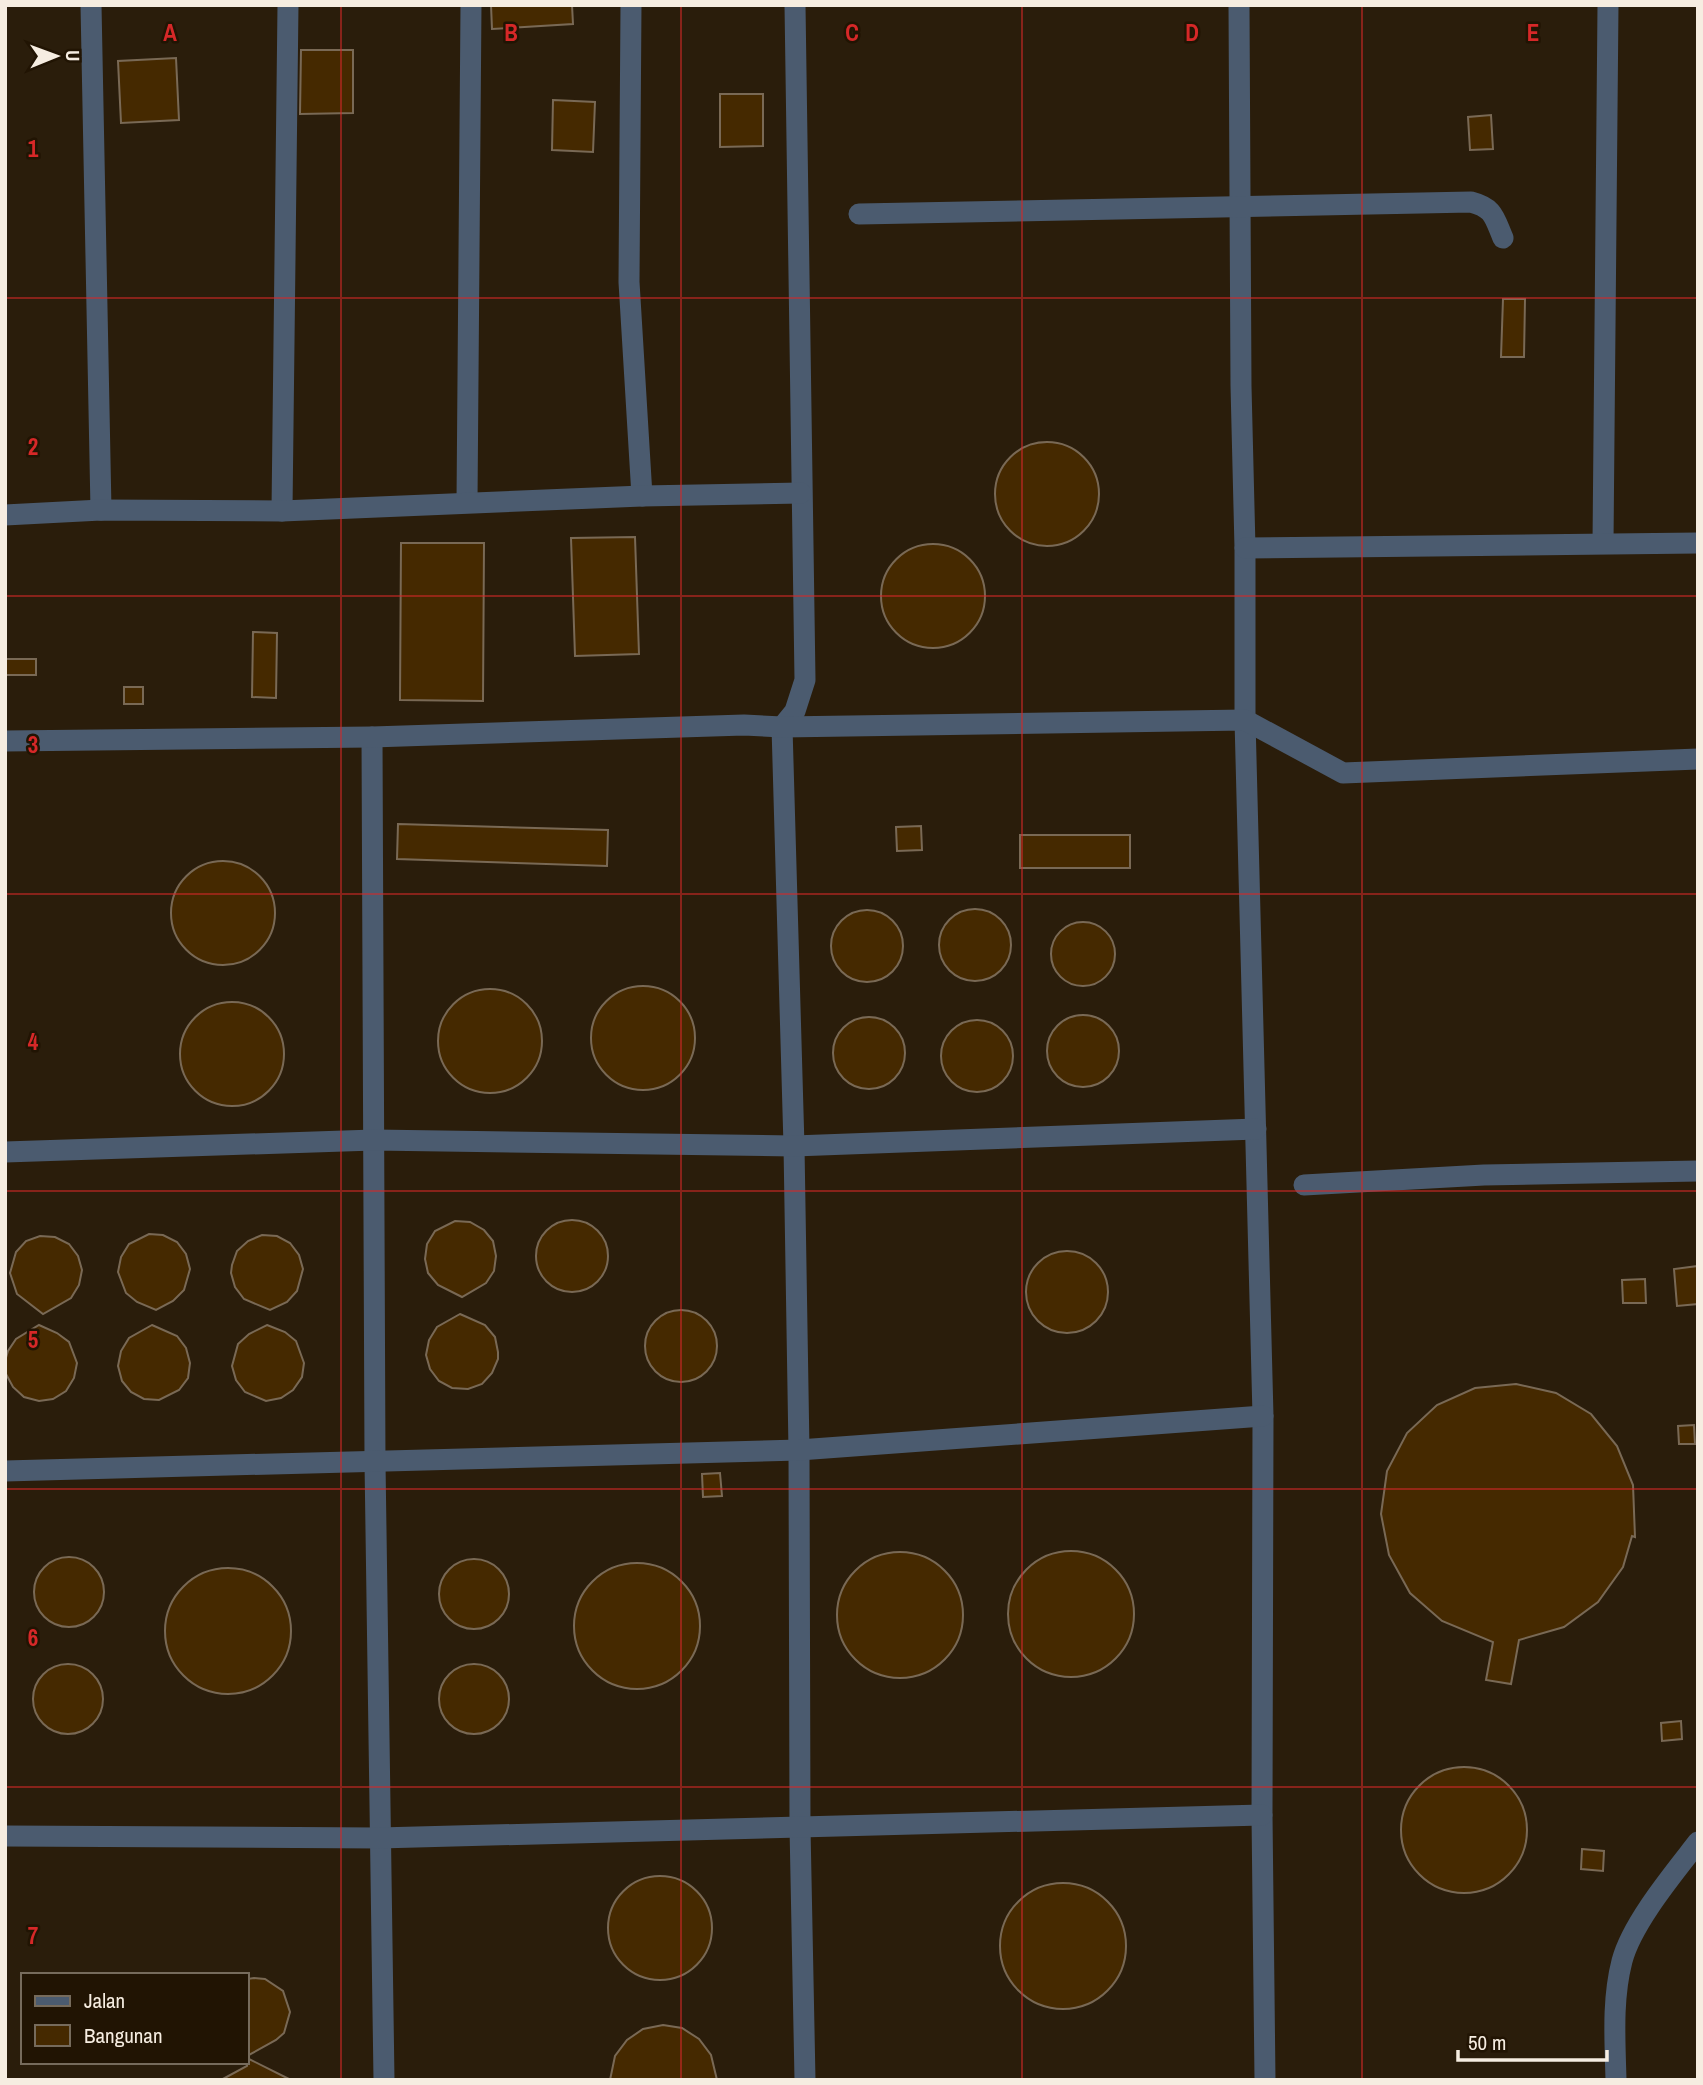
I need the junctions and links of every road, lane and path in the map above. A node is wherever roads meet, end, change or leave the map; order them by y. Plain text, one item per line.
1 (91, 5) edge
2 (288, 5) edge
3 (471, 5) edge
4 (631, 5) edge
5 (795, 5) edge
6 (1239, 5) edge
7 (1608, 5) edge
8 (1240, 206) junction
9 (859, 214) dead end
10 (1503, 238) dead end
11 (801, 493) junction
12 (642, 496) junction
13 (467, 502) junction
14 (101, 510) junction
15 (282, 511) junction
16 (5, 514) edge
17 (1603, 543) junction
18 (1698, 543) edge
19 (1245, 548) junction
20 (1245, 720) junction
21 (782, 727) junction
22 (372, 737) junction
23 (5, 741) edge
24 (1698, 759) edge
25 (1256, 1129) junction
26 (374, 1140) junction
27 (794, 1146) junction
28 (5, 1152) edge
29 (1698, 1171) edge
30 (1304, 1185) dead end
31 (1263, 1416) junction
32 (799, 1450) junction
33 (375, 1462) junction
34 (5, 1471) edge
35 (1262, 1815) junction
36 (800, 1827) junction
37 (5, 1836) edge
38 (379, 1838) junction
39 (1698, 1842) edge
40 (383, 2080) edge
41 (805, 2080) edge
42 (1265, 2080) edge
43 (1616, 2080) edge

1 - 14 lane
2 - 15 lane
3 - 13 lane
4 - 12 lane
5 - 11 lane
6 - 8 lane
7 - 17 lane
8 - 9 lane
8 - 10 lane
8 - 19 lane
11 - 12 lane
11 - 21 lane
12 - 13 lane
13 - 15 lane
14 - 15 lane
14 - 16 lane
17 - 18 lane
17 - 19 lane
19 - 20 lane
20 - 21 lane
20 - 24 lane
20 - 25 lane
21 - 22 lane
21 - 27 lane
22 - 23 lane
22 - 26 lane
25 - 27 lane
25 - 31 lane
26 - 27 lane
26 - 28 lane
26 - 33 lane
27 - 32 lane
29 - 30 lane
31 - 32 lane
31 - 35 lane
32 - 33 lane
32 - 36 lane
33 - 34 lane
33 - 38 lane
35 - 36 lane
35 - 42 lane
36 - 38 lane
36 - 41 lane
37 - 38 lane
38 - 40 lane
39 - 43 lane

